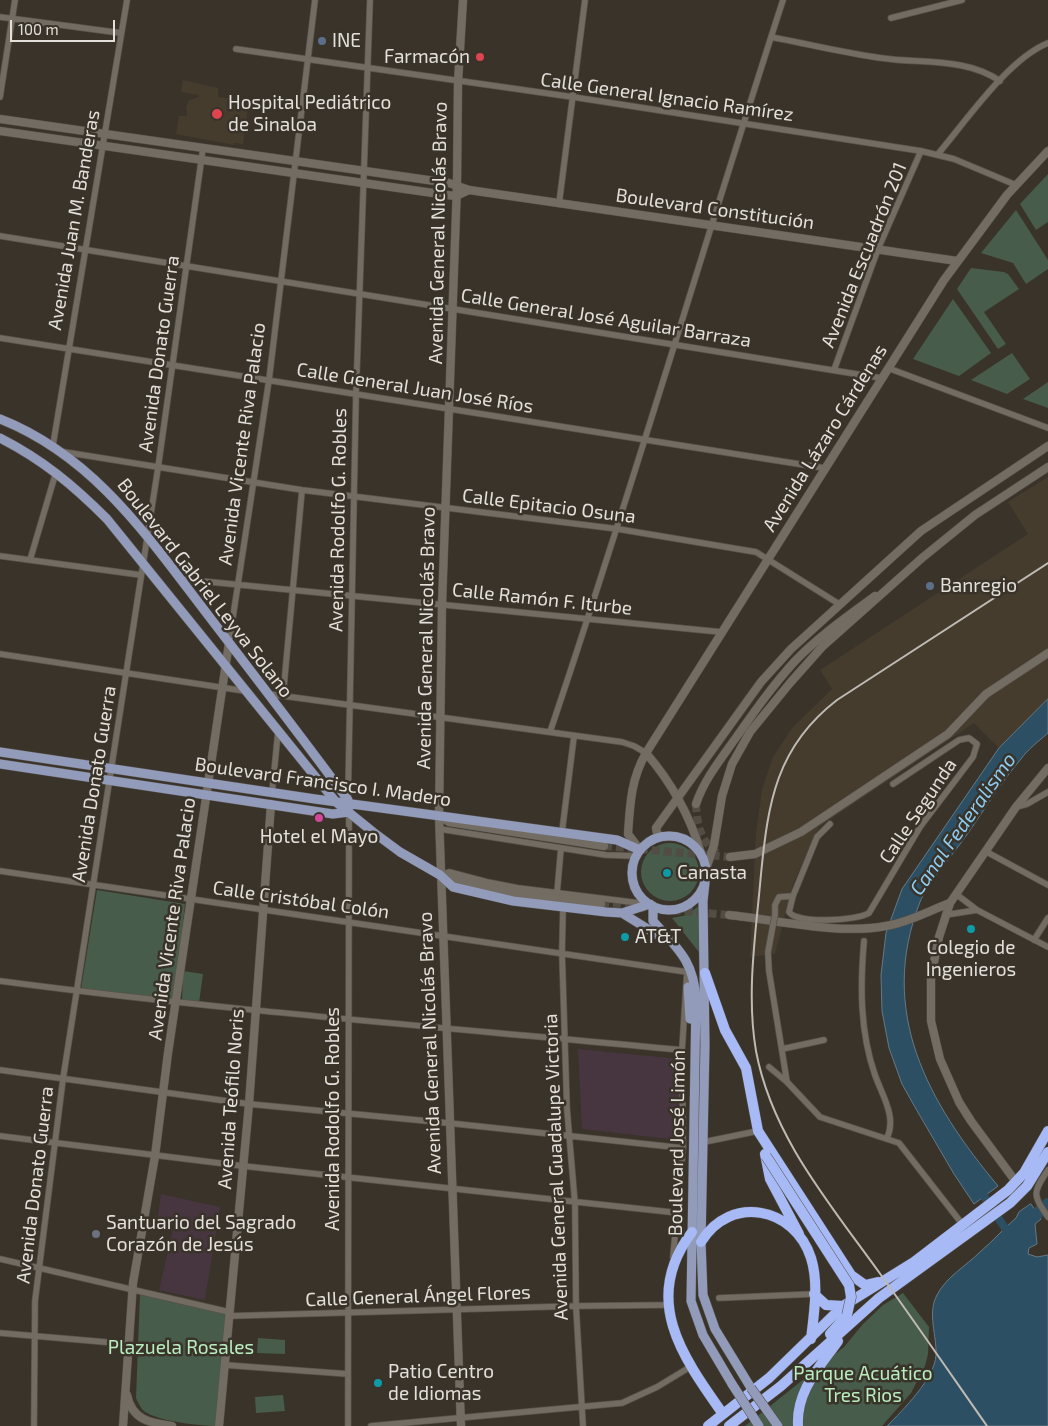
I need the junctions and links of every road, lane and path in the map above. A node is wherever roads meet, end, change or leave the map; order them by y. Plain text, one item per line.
1 (15, 0) edge
2 (128, 0) edge
3 (315, 0) edge
4 (370, 0) edge
5 (463, 0) edge
6 (585, 0) edge
7 (783, 0) edge
8 (962, 0) edge
9 (0, 17) edge
10 (12, 18) junction
11 (891, 18) dead end
12 (121, 33) junction
13 (771, 37) junction
14 (1048, 43) edge
15 (236, 49) dead end
16 (307, 60) junction
17 (368, 69) junction
18 (1000, 81) junction
19 (458, 82) junction
20 (0, 97) edge
21 (573, 97) junction
22 (0, 119) edge
23 (743, 123) junction
24 (0, 131) edge
25 (104, 134) junction
26 (101, 145) junction
27 (203, 148) junction
28 (922, 151) junction
29 (1048, 151) edge
30 (938, 154) junction
31 (202, 160) junction
32 (296, 161) junction
33 (364, 171) junction
34 (294, 173) junction
35 (364, 183) junction
36 (457, 185) junction
37 (1016, 185) junction
38 (468, 190) junction
39 (456, 196) junction
40 (559, 204) junction
41 (713, 224) junction
42 (0, 236) edge
43 (84, 249) junction
44 (878, 249) junction
45 (957, 261) junction
46 (187, 266) junction
47 (280, 281) junction
48 (358, 294) junction
49 (452, 309) junction
50 (0, 338) edge
51 (675, 345) junction
52 (68, 348) junction
53 (173, 364) junction
54 (888, 368) junction
55 (834, 370) junction
56 (881, 378) junction
57 (269, 380) junction
58 (356, 394) junction
59 (450, 409) junction
60 (0, 419) edge
61 (1048, 428) edge
62 (0, 438) edge
63 (645, 440) junction
64 (53, 445) junction
65 (1048, 446) edge
66 (64, 452) junction
67 (1048, 467) edge
68 (158, 468) junction
69 (824, 468) junction
70 (56, 472) junction
71 (254, 483) junction
72 (302, 490) junction
73 (354, 497) junction
74 (445, 508) junction
75 (618, 529) junction
76 (147, 538) junction
77 (0, 556) edge
78 (769, 559) junction
79 (30, 560) junction
80 (142, 565) junction
81 (141, 575) junction
82 (180, 578) junction
83 (898, 580) junction
84 (238, 583) junction
85 (294, 589) junction
86 (352, 595) junction
87 (442, 604) junction
88 (839, 604) junction
89 (589, 619) junction
90 (721, 632) junction
91 (229, 643) junction
92 (1048, 653) edge
93 (0, 654) edge
94 (226, 667) junction
95 (126, 673) junction
96 (223, 687) junction
97 (246, 691) junction
98 (269, 694) junction
99 (283, 696) junction
100 (349, 705) junction
101 (441, 718) junction
102 (278, 732) junction
103 (550, 732) junction
104 (574, 736) junction
105 (0, 752) edge
106 (646, 753) junction
107 (0, 764) edge
108 (1048, 768) edge
109 (111, 769) junction
110 (110, 780) junction
111 (208, 783) junction
112 (893, 784) dead end
113 (1048, 792) edge
114 (272, 793) junction
115 (206, 795) junction
116 (677, 798) junction
117 (336, 802) junction
118 (271, 804) junction
119 (696, 804) tunnel mouth
120 (349, 806) junction
121 (1016, 807) junction
122 (439, 816) junction
123 (830, 824) dead end
124 (440, 829) junction
125 (562, 832) junction
126 (658, 837) junction
127 (604, 846) tunnel mouth
128 (561, 848) junction
129 (985, 851) junction
130 (639, 852) junction
131 (701, 853) junction
132 (730, 857) tunnel mouth
133 (706, 869) junction
134 (0, 870) edge
135 (440, 874) junction
136 (705, 884) junction
137 (1048, 885) edge
138 (94, 886) junction
139 (557, 893) junction
140 (956, 894) junction
141 (793, 896) junction
142 (191, 900) junction
143 (950, 903) junction
144 (601, 904) tunnel mouth
145 (652, 905) junction
146 (563, 908) junction
147 (262, 910) junction
148 (977, 910) junction
149 (622, 913) junction
150 (729, 915) tunnel mouth
151 (945, 915) junction
152 (1048, 918) edge
153 (349, 922) junction
154 (444, 936) junction
155 (1034, 940) junction
156 (864, 941) dead end
157 (676, 947) junction
158 (1048, 947) edge
159 (562, 953) junction
160 (687, 972) joint
161 (705, 973) junction
162 (0, 981) edge
163 (688, 987) junction
164 (77, 992) junction
165 (176, 1003) junction
166 (255, 1012) junction
167 (349, 1020) junction
168 (446, 1030) junction
169 (566, 1038) junction
170 (824, 1040) dead end
171 (782, 1049) junction
172 (682, 1050) junction
173 (769, 1067) dead end
174 (0, 1070) edge
175 (63, 1079) junction
176 (787, 1082) junction
177 (694, 1084) junction
178 (164, 1093) junction
179 (249, 1104) junction
180 (348, 1114) junction
181 (448, 1122) junction
182 (758, 1131) junction
183 (1048, 1132) edge
184 (570, 1135) junction
185 (0, 1136) edge
186 (887, 1138) junction
187 (55, 1142) junction
188 (704, 1142) junction
189 (683, 1148) junction
190 (1048, 1152) edge
191 (764, 1153) junction
192 (155, 1156) junction
193 (243, 1166) junction
194 (1048, 1170) edge
195 (348, 1178) junction
196 (1016, 1182) junction
197 (452, 1190) junction
198 (780, 1200) junction
199 (575, 1204) junction
200 (679, 1214) junction
201 (767, 1214) junction
202 (1048, 1217) edge
203 (962, 1225) junction
204 (692, 1232) junction
205 (800, 1237) junction
206 (701, 1242) junction
207 (0, 1259) edge
208 (914, 1262) junction
209 (40, 1268) junction
210 (132, 1289) junction
211 (814, 1294) junction
212 (719, 1298) dead end
213 (668, 1304) junction
214 (576, 1306) junction
215 (456, 1310) junction
216 (229, 1314) junction
217 (348, 1314) junction
218 (847, 1315) junction
219 (0, 1333) edge
220 (34, 1336) junction
221 (811, 1339) junction
222 (128, 1344) junction
223 (225, 1365) junction
224 (690, 1367) junction
225 (348, 1374) junction
226 (126, 1381) junction
227 (582, 1408) junction
228 (754, 1408) junction
229 (723, 1414) junction
230 (461, 1422) edge
231 (34, 1426) edge
232 (123, 1426) edge
233 (172, 1426) edge
234 (219, 1426) edge
235 (348, 1426) edge
236 (371, 1426) edge
237 (583, 1426) edge
238 (708, 1426) edge
239 (729, 1426) edge
240 (735, 1426) edge
241 (759, 1426) edge
242 (778, 1426) edge
243 (798, 1426) edge

1 - 10 street
2 - 12 street, Avenida Juan M. Banderas
3 - 16 street, Avenida Vicente Riva Palacio
4 - 17 street, Avenida Rodolfo G. Robles
5 - 19 main road, Avenida General Nicolás Bravo
6 - 21 street
7 - 13 street
8 - 11 street
9 - 10 street
10 - 12 street
10 - 20 street
12 - 25 street, Avenida Juan M. Banderas
13 - 18 street
13 - 23 street
14 - 18 street
15 - 16 street, Calle General Ignacio Ramírez
16 - 17 street, Calle General Ignacio Ramírez
16 - 32 street, Avenida Vicente Riva Palacio
17 - 19 street, Calle General Ignacio Ramírez
17 - 33 street, Avenida Rodolfo G. Robles
18 - 30 street
19 - 21 street, Calle General Ignacio Ramírez
19 - 36 main road, Avenida General Nicolás Bravo
21 - 23 street, Calle General Ignacio Ramírez
21 - 40 street
22 - 25 main road, Boulevard Constitución
23 - 28 street, Calle General Ignacio Ramírez
23 - 41 street
24 - 26 main road
25 - 26 street, Avenida Juan M. Banderas
25 - 27 main road, Boulevard Constitución
26 - 31 main road
26 - 43 street, Avenida Juan M. Banderas
27 - 31 street, Avenida Donato Guerra
27 - 32 main road, Boulevard Constitución
28 - 30 street, Calle General Ignacio Ramírez
28 - 44 street, Avenida Escuadrón 201
29 - 37 main road, Avenida Lázaro Cárdenas
30 - 37 street, Calle General Ignacio Ramírez
31 - 34 main road
31 - 46 street, Avenida Donato Guerra
32 - 33 main road, Boulevard Constitución
32 - 34 street, Avenida Vicente Riva Palacio
33 - 35 street, Avenida Rodolfo G. Robles
33 - 36 main road, Boulevard Constitución
34 - 35 main road
34 - 47 street, Avenida Vicente Riva Palacio
35 - 39 main road
35 - 48 street, Avenida Rodolfo G. Robles
36 - 38 main road, Boulevard Constitución
36 - 39 main road, Avenida General Nicolás Bravo
37 - 45 main road, Avenida Lázaro Cárdenas
38 - 39 main road
38 - 40 main road, Boulevard Constitución
39 - 49 main road, Avenida General Nicolás Bravo
40 - 41 main road, Boulevard Constitución
41 - 44 main road, Boulevard Constitución
41 - 51 street
42 - 43 street, Calle General José Aguilar Barraza
43 - 46 street, Calle General José Aguilar Barraza
43 - 52 street, Avenida Juan M. Banderas
44 - 45 main road, Boulevard Constitución
44 - 55 street, Avenida Escuadrón 201
45 - 54 main road, Avenida Lázaro Cárdenas
46 - 47 street, Calle General José Aguilar Barraza
46 - 53 street, Avenida Donato Guerra
47 - 48 street, Calle General José Aguilar Barraza
47 - 57 street, Avenida Vicente Riva Palacio
48 - 49 street, Calle General José Aguilar Barraza
48 - 58 street, Avenida Rodolfo G. Robles
49 - 51 street, Calle General José Aguilar Barraza
49 - 59 main road, Avenida General Nicolás Bravo
50 - 52 street, Calle General Juan José Ríos
51 - 55 street, Calle General José Aguilar Barraza
51 - 63 street
52 - 53 street, Calle General Juan José Ríos
52 - 64 street, Avenida Juan M. Banderas
53 - 57 street, Calle General Juan José Ríos
53 - 68 street, Avenida Donato Guerra
54 - 56 main road, Avenida Lázaro Cárdenas
54 - 61 street
55 - 56 street, Calle General José Aguilar Barraza
56 - 69 main road, Avenida Lázaro Cárdenas
57 - 58 street, Calle General Juan José Ríos
57 - 71 street, Avenida Vicente Riva Palacio
58 - 59 street, Calle General Juan José Ríos
58 - 73 street, Avenida Rodolfo G. Robles
59 - 63 street, Calle General Juan José Ríos
59 - 74 main road, Avenida General Nicolás Bravo
60 - 64 main road, Boulevard Gabriel Leyva Solano
62 - 70 main road, Boulevard Gabriel Leyva Solano
63 - 69 street, Calle General Juan José Ríos
63 - 75 street
64 - 66 main road, Boulevard Gabriel Leyva Solano
65 - 88 main road
66 - 68 street, Calle Epitacio Osuna
66 - 76 main road, Boulevard Gabriel Leyva Solano
67 - 83 main road
68 - 71 street, Calle Epitacio Osuna
68 - 76 street, Avenida Donato Guerra
69 - 78 main road, Avenida Lázaro Cárdenas
70 - 79 street
70 - 80 main road, Boulevard Gabriel Leyva Solano
71 - 72 street, Calle Epitacio Osuna
71 - 84 street, Avenida Vicente Riva Palacio
72 - 73 street, Calle Epitacio Osuna
72 - 85 street
73 - 74 street, Calle Epitacio Osuna
73 - 86 street, Avenida Rodolfo G. Robles
74 - 75 street, Calle Epitacio Osuna
74 - 87 main road, Avenida General Nicolás Bravo
75 - 78 street, Calle Epitacio Osuna
75 - 89 street
76 - 80 street, Avenida Donato Guerra
76 - 82 main road, Boulevard Gabriel Leyva Solano
77 - 79 street
78 - 88 street, Calle Epitacio Osuna
78 - 90 main road, Avenida Lázaro Cárdenas
79 - 81 street
80 - 81 street, Avenida Donato Guerra
80 - 94 main road, Boulevard Gabriel Leyva Solano
81 - 95 street, Avenida Donato Guerra
82 - 84 street, Calle Ramón F. Iturbe
82 - 91 main road, Boulevard Gabriel Leyva Solano
83 - 119 main road
83 - 133 main road
84 - 85 street, Calle Ramón F. Iturbe
84 - 91 street, Avenida Vicente Riva Palacio
85 - 86 street, Calle Ramón F. Iturbe
85 - 99 street
86 - 87 street, Calle Ramón F. Iturbe
86 - 100 street, Avenida Rodolfo G. Robles
87 - 89 street, Calle Ramón F. Iturbe
87 - 101 main road, Avenida General Nicolás Bravo
88 - 116 main road
89 - 90 street, Calle Ramón F. Iturbe
89 - 103 street
90 - 106 main road, Avenida Lázaro Cárdenas
91 - 94 main road, Avenida Vicente Riva Palacio
91 - 98 main road, Boulevard Gabriel Leyva Solano
92 - 132 main road
93 - 95 street
94 - 96 main road, Avenida Vicente Riva Palacio
94 - 97 main road, Boulevard Gabriel Leyva Solano
95 - 96 street
95 - 109 street, Avenida Donato Guerra
96 - 97 street
96 - 111 main road, Avenida Vicente Riva Palacio
97 - 102 main road, Boulevard Gabriel Leyva Solano
98 - 99 street
98 - 120 main road, Boulevard Gabriel Leyva Solano
99 - 100 street
100 - 101 street
100 - 120 street, Avenida Rodolfo G. Robles
101 - 103 street
101 - 122 main road, Avenida General Nicolás Bravo
102 - 114 street
102 - 117 main road, Boulevard Gabriel Leyva Solano
103 - 104 street
104 - 106 street
104 - 125 street
105 - 109 main road, Boulevard Francisco I. Madero
106 - 116 main road
106 - 130 main road, Avenida Lázaro Cárdenas
107 - 110 main road, Boulevard Francisco I. Madero
108 - 121 main road
109 - 110 street, Avenida Donato Guerra
109 - 111 main road, Boulevard Francisco I. Madero
110 - 115 main road, Boulevard Francisco I. Madero
110 - 138 street, Avenida Donato Guerra
111 - 114 main road, Boulevard Francisco I. Madero
111 - 115 main road, Avenida Vicente Riva Palacio
112 - 141 street, Calle Segunda
113 - 121 street
114 - 117 main road, Boulevard Francisco I. Madero
115 - 118 main road, Boulevard Francisco I. Madero
115 - 142 main road, Avenida Vicente Riva Palacio
116 - 126 main road
116 - 131 main road
117 - 120 main road, Boulevard Gabriel Leyva Solano
118 - 120 main road, Boulevard Francisco I. Madero
118 - 147 main road, Avenida Teófilo Noris
120 - 122 main road, Boulevard Francisco I. Madero
120 - 135 main road, Boulevard Gabriel Leyva Solano
120 - 153 street, Avenida Rodolfo G. Robles
121 - 129 main road
122 - 124 main road, Avenida General Nicolás Bravo
122 - 125 main road, Boulevard Francisco I. Madero
122 - 127 main road
123 - 141 street
124 - 128 street, Boulevard Francisco I. Madero
124 - 135 main road, Avenida General Nicolás Bravo
125 - 130 main road, Boulevard Francisco I. Madero
126 - 130 main road
126 - 131 main road
128 - 130 street, Boulevard Francisco I. Madero
128 - 139 street
129 - 137 street
129 - 140 main road
130 - 145 main road
131 - 133 main road
133 - 136 main road
134 - 138 street, Calle Cristóbal Colón
135 - 139 street, Boulevard Gabriel Leyva Solano
135 - 144 main road
135 - 146 main road, Boulevard Gabriel Leyva Solano
135 - 154 main road, Avenida General Nicolás Bravo
136 - 145 main road
136 - 161 main road, Boulevard José Limón
138 - 142 street, Calle Cristóbal Colón
138 - 164 street, Avenida Donato Guerra
139 - 145 street, Boulevard Gabriel Leyva Solano
140 - 143 main road
140 - 148 street
141 - 171 street, bridge
142 - 147 street, Calle Cristóbal Colón
142 - 165 main road, Avenida Vicente Riva Palacio
143 - 150 main road
143 - 151 main road
145 - 149 main road, Boulevard Gabriel Leyva Solano
145 - 157 main road, Boulevard José Limón
146 - 149 main road, Boulevard Gabriel Leyva Solano
146 - 159 street, Avenida General Guadalupe Victoria
147 - 153 street, Calle Cristóbal Colón
147 - 166 main road, Avenida Teófilo Noris
148 - 151 street
148 - 155 street
149 - 157 main road
151 - 196 main road
152 - 155 street
153 - 154 street, Calle Cristóbal Colón
153 - 167 street, Avenida Rodolfo G. Robles
154 - 159 street, Calle Cristóbal Colón
154 - 168 main road, Avenida General Nicolás Bravo
155 - 158 street
156 - 186 street
157 - 177 main road, Boulevard José Limón
159 - 160 street, Calle Cristóbal Colón
159 - 169 street, Avenida General Guadalupe Victoria
160 - 163 street, Boulevard José Limón
161 - 182 highway
161 - 188 main road, Boulevard José Limón
162 - 164 street
163 - 172 street, Boulevard José Limón
163 - 177 main road
164 - 165 street
164 - 175 street, Avenida Donato Guerra
165 - 166 street
165 - 178 main road, Avenida Vicente Riva Palacio
166 - 167 street
166 - 179 main road, Avenida Teófilo Noris
167 - 168 street
167 - 180 street, Avenida Rodolfo G. Robles
168 - 169 street
168 - 181 main road, Avenida General Nicolás Bravo
169 - 172 street
169 - 184 street, Avenida General Guadalupe Victoria
170 - 171 street
171 - 176 street
172 - 189 street, Boulevard José Limón
173 - 176 street
174 - 175 street
175 - 178 street
175 - 187 street, Avenida Donato Guerra
176 - 186 street
177 - 204 main road, Boulevard José Limón
178 - 179 street
178 - 192 main road, Avenida Vicente Riva Palacio
179 - 180 street
179 - 193 main road, Avenida Teófilo Noris
180 - 181 street
180 - 195 street, Avenida Rodolfo G. Robles
181 - 184 street
181 - 197 main road, Avenida General Nicolás Bravo
182 - 188 street
182 - 191 highway
182 - 208 highway
183 - 196 highway
184 - 189 street
184 - 199 street, Avenida General Guadalupe Victoria
185 - 187 street
186 - 203 street
187 - 192 street
187 - 209 street, Avenida Donato Guerra
188 - 206 main road, Boulevard José Limón
189 - 200 street, Boulevard José Limón
190 - 218 highway
191 - 198 highway
191 - 218 highway, bridge
192 - 193 street
192 - 210 main road, Avenida Vicente Riva Palacio
193 - 195 street
193 - 216 main road, Avenida Teófilo Noris
194 - 202 street
195 - 197 street
195 - 217 street, Avenida Rodolfo G. Robles
196 - 203 highway
197 - 199 street
197 - 215 main road, Avenida General Nicolás Bravo
198 - 201 highway
198 - 205 highway
199 - 200 street
199 - 214 street, Avenida General Guadalupe Victoria
200 - 213 street, Boulevard José Limón
201 - 205 highway
201 - 206 highway
203 - 208 highway
204 - 213 highway
204 - 241 main road, Boulevard José Limón, bridge
205 - 211 highway
206 - 242 main road, Boulevard José Limón, bridge
207 - 209 street
208 - 218 highway
209 - 210 street
209 - 220 street, Avenida Donato Guerra
210 - 216 street, Calle General Ángel Flores
210 - 222 main road, Avenida Vicente Riva Palacio
211 - 212 street
211 - 218 highway
211 - 221 highway
213 - 214 street, Calle General Ángel Flores
213 - 224 highway
214 - 215 street, Calle General Ángel Flores
214 - 227 street, Avenida General Guadalupe Victoria
215 - 217 street, Calle General Ángel Flores
215 - 230 main road, Avenida General Nicolás Bravo
216 - 217 street, Calle General Ángel Flores
216 - 223 main road, Avenida Teófilo Noris
217 - 225 street, Avenida Rodolfo G. Robles
218 - 221 highway
218 - 228 highway
218 - 243 highway
219 - 220 street
220 - 222 street
220 - 231 street, Avenida Donato Guerra
221 - 229 highway
222 - 226 main road, Avenida Vicente Riva Palacio
223 - 225 street
223 - 234 main road, Avenida Teófilo Noris
224 - 227 street
224 - 229 highway
225 - 235 street, Avenida Rodolfo G. Robles
226 - 232 main road, Avenida Vicente Riva Palacio
226 - 233 main road
227 - 230 street
227 - 237 street, Avenida General Guadalupe Victoria
228 - 239 highway
228 - 240 highway
229 - 238 highway
230 - 236 street

